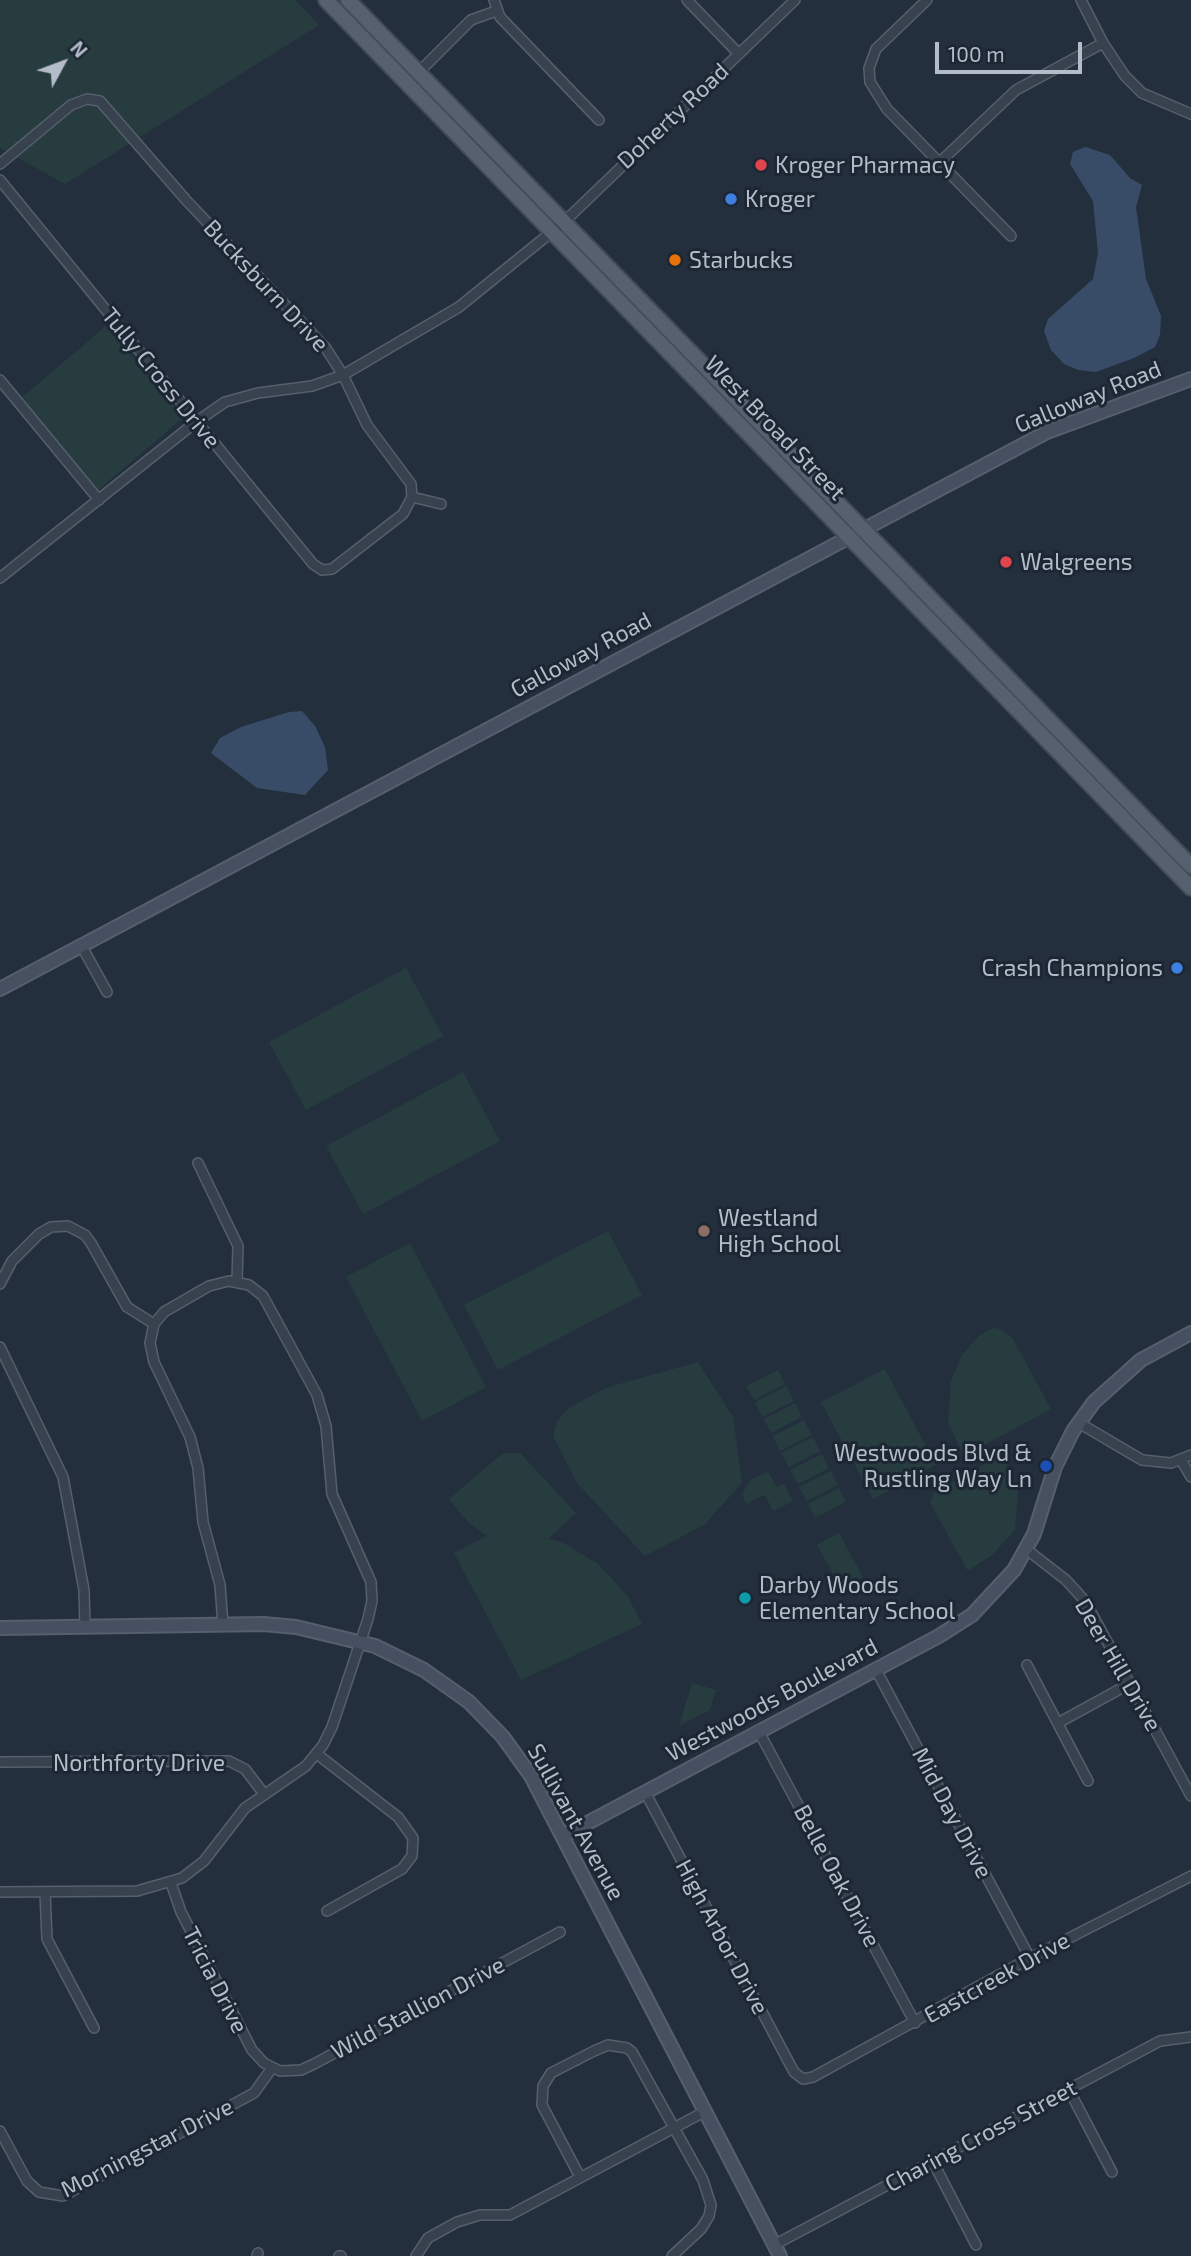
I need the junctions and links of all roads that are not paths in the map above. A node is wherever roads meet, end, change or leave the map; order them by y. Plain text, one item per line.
1 (326, 0) edge
2 (348, 0) edge
3 (494, 0) edge
4 (687, 0) edge
5 (795, 0) edge
6 (927, 0) edge
7 (1081, 0) edge
8 (496, 11) junction
9 (1103, 43) junction
10 (739, 54) junction
11 (418, 73) junction
12 (1191, 114) edge
13 (599, 120) dead end
14 (940, 162) junction
15 (0, 164) edge
16 (0, 180) edge
17 (564, 222) junction
18 (552, 232) junction
19 (1011, 236) dead end
20 (343, 375) junction
21 (1191, 379) edge
22 (0, 380) edge
23 (196, 422) junction
24 (412, 497) junction
25 (99, 500) junction
26 (441, 504) dead end
27 (864, 530) junction
28 (849, 538) junction
29 (0, 578) edge
30 (1191, 866) edge
31 (1191, 888) edge
32 (81, 945) junction
33 (0, 989) edge
34 (107, 992) dead end
35 (198, 1163) dead end
36 (237, 1281) junction
37 (0, 1284) edge
38 (154, 1324) junction
39 (1191, 1333) edge
40 (0, 1347) edge
41 (1079, 1423) junction
42 (1191, 1454) edge
43 (1181, 1460) junction
44 (1191, 1478) edge
45 (1026, 1549) junction
46 (223, 1625) junction
47 (85, 1627) junction
48 (0, 1628) edge
49 (361, 1640) junction
50 (1027, 1665) dead end
51 (875, 1668) junction
52 (1131, 1683) junction
53 (1058, 1723) junction
54 (758, 1730) junction
55 (317, 1754) junction
56 (0, 1762) edge
57 (1088, 1781) dead end
58 (645, 1793) junction
59 (264, 1794) junction
60 (1191, 1796) edge
61 (563, 1836) junction
62 (1191, 1876) edge
63 (170, 1883) junction
64 (0, 1892) edge
65 (45, 1892) junction
66 (327, 1911) dead end
67 (560, 1932) dead end
68 (1030, 1958) junction
69 (915, 2023) junction
70 (93, 2028) dead end
71 (1191, 2037) edge
72 (272, 2068) junction
73 (803, 2078) joint
74 (1069, 2090) junction
75 (704, 2112) junction
76 (673, 2127) junction
77 (0, 2131) edge
78 (933, 2162) junction
79 (1112, 2172) dead end
80 (579, 2175) junction
81 (976, 2245) dead end
82 (777, 2250) edge
83 (416, 2256) edge
84 (672, 2256) edge

1 - 18 main road, West Broad Street
2 - 11 main road, West Broad Street
3 - 8 street
4 - 10 street
5 - 10 street, Doherty Road
6 - 14 street
7 - 9 street
8 - 11 street
8 - 13 street
9 - 12 street
9 - 14 street
10 - 17 street, Doherty Road
11 - 17 main road, West Broad Street
14 - 19 street
15 - 20 street, Bucksburn Drive
16 - 23 street, Tully Cross Drive
17 - 18 street, Doherty Road
17 - 27 main road, West Broad Street
18 - 20 street, Doherty Road
18 - 28 main road, West Broad Street
20 - 23 street, Doherty Road
20 - 24 street, Bucksburn Drive
21 - 27 street, Galloway Road
22 - 25 street
23 - 24 street, Tully Cross Drive
23 - 25 street, Doherty Road
24 - 26 street
25 - 29 street, Doherty Road
27 - 28 street, Galloway Road
27 - 30 main road, West Broad Street
28 - 31 main road, West Broad Street
28 - 32 street, Galloway Road
32 - 33 street, Galloway Road
32 - 34 street
35 - 36 street
36 - 38 street
36 - 49 street
37 - 38 street
38 - 46 street
39 - 41 street, Westwoods Boulevard
40 - 47 street
41 - 43 street
41 - 45 street, Westwoods Boulevard
42 - 43 street
43 - 44 street
45 - 51 street, Westwoods Boulevard
45 - 52 street, Deer Hill Drive
46 - 47 street, Sullivant Avenue
46 - 49 street, Sullivant Avenue
47 - 48 street, Sullivant Avenue
49 - 55 street
49 - 61 street, Sullivant Avenue
50 - 53 street
51 - 54 street, Westwoods Boulevard
51 - 68 street, Mid Day Drive
52 - 53 street
52 - 60 street, Deer Hill Drive
53 - 57 street
54 - 58 street, Westwoods Boulevard
54 - 69 street, Belle Oak Drive
55 - 59 street
55 - 66 street
56 - 59 street, Northforty Drive
58 - 61 street, Westwoods Boulevard
58 - 73 street, High Arbor Drive
59 - 63 street
61 - 75 street, Sullivant Avenue
62 - 68 street, Eastcreek Drive
63 - 65 street
63 - 72 street, Tricia Drive
64 - 65 street
65 - 70 street
67 - 72 street, Wild Stallion Drive
68 - 69 street, Eastcreek Drive
69 - 73 street, Eastcreek Drive
71 - 74 street, Charing Cross Street
72 - 77 street, Morningstar Drive
74 - 78 street, Charing Cross Street
74 - 79 street
75 - 76 street
75 - 82 street, Sullivant Avenue
76 - 80 street
76 - 80 street
76 - 84 street
78 - 81 street
78 - 82 street, Charing Cross Street
80 - 83 street

